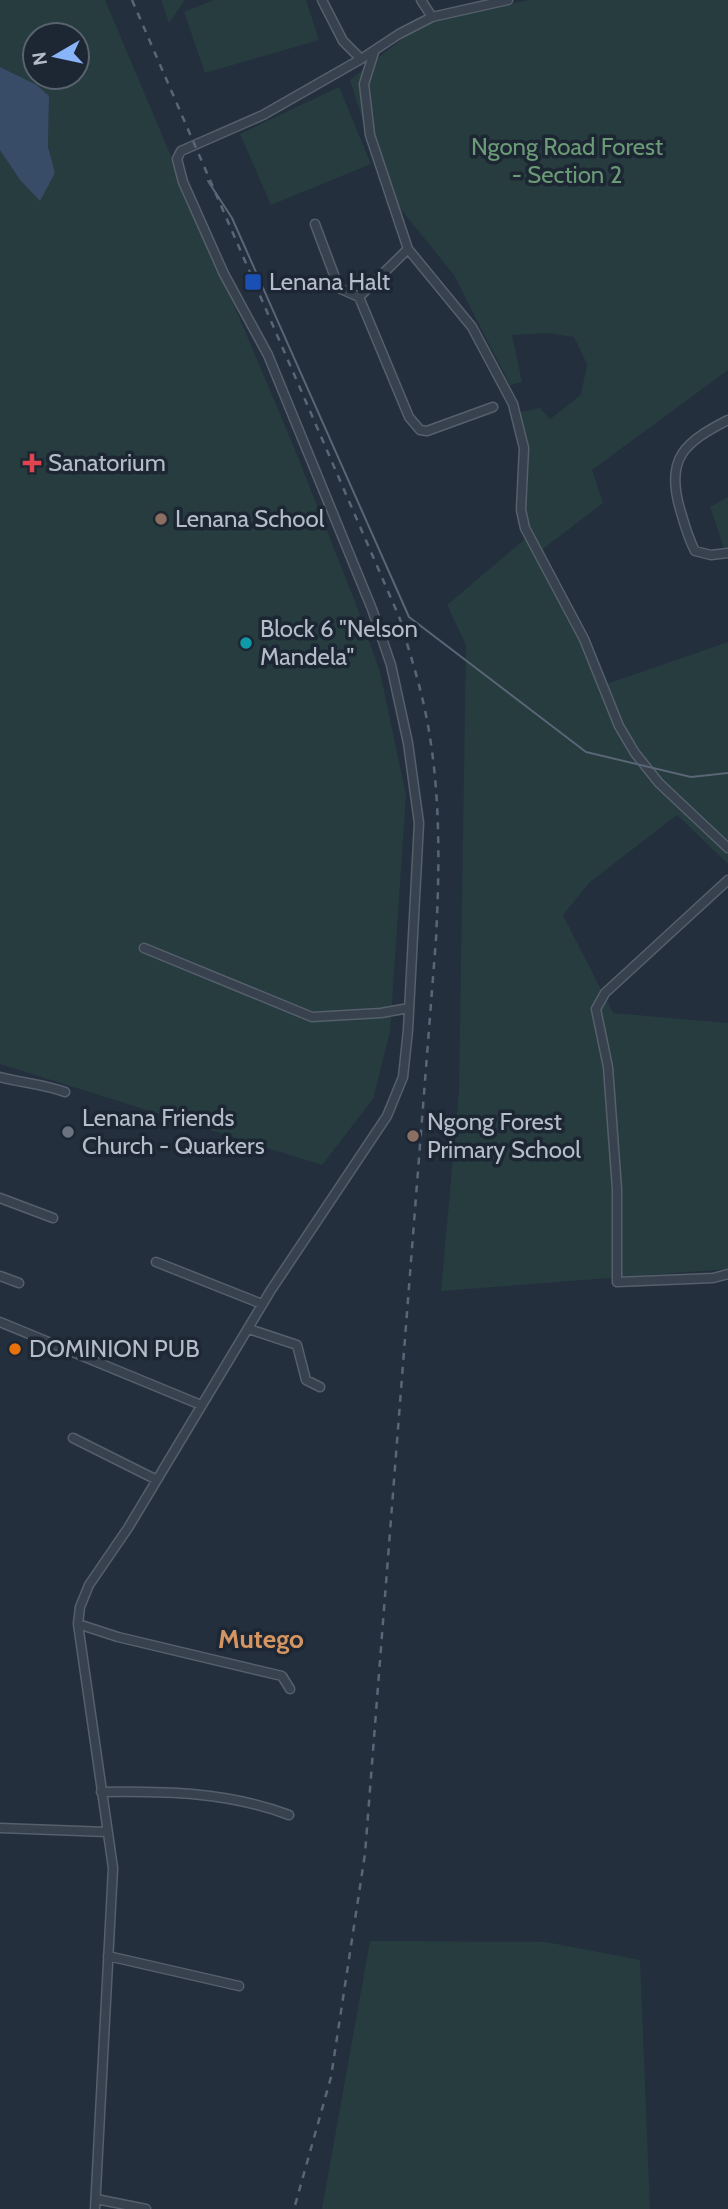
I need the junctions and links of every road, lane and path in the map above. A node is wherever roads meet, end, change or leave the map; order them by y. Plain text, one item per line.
1 (322, 0) edge
2 (421, 0) edge
3 (508, 0) edge
4 (432, 17) junction
5 (374, 52) junction
6 (361, 59) junction
7 (316, 224) dead end
8 (408, 249) junction
9 (359, 297) junction
10 (494, 407) dead end
11 (728, 420) edge
12 (728, 554) edge
13 (728, 848) edge
14 (728, 880) edge
15 (144, 948) dead end
16 (409, 1008) junction
17 (0, 1077) edge
18 (65, 1092) dead end
19 (0, 1198) edge
20 (53, 1218) dead end
21 (156, 1262) dead end
22 (728, 1274) edge
23 (0, 1276) edge
24 (19, 1283) dead end
25 (262, 1304) junction
26 (0, 1322) edge
27 (249, 1329) junction
28 (320, 1387) dead end
29 (201, 1405) junction
30 (73, 1438) dead end
31 (155, 1479) junction
32 (78, 1624) junction
33 (290, 1689) dead end
34 (101, 1792) junction
35 (289, 1815) dead end
36 (0, 1828) edge
37 (107, 1832) junction
38 (108, 1956) junction
39 (239, 1986) dead end
40 (96, 2199) junction
41 (95, 2209) edge
42 (146, 2209) edge

1 - 6 street
2 - 4 street
3 - 4 street
4 - 5 street
5 - 6 street
5 - 8 street
6 - 16 street
7 - 9 street
8 - 9 street
8 - 13 street
9 - 10 street
11 - 12 street
14 - 22 street
15 - 16 street
16 - 25 street
17 - 18 street
19 - 20 street
21 - 25 street
23 - 24 street
25 - 27 street
26 - 29 street
27 - 28 street
27 - 29 street
29 - 31 street
30 - 31 street
31 - 32 street
32 - 33 street
32 - 34 street
34 - 35 street
34 - 37 street
36 - 37 street
37 - 38 street
38 - 39 street
38 - 40 street
40 - 41 street
40 - 42 street

